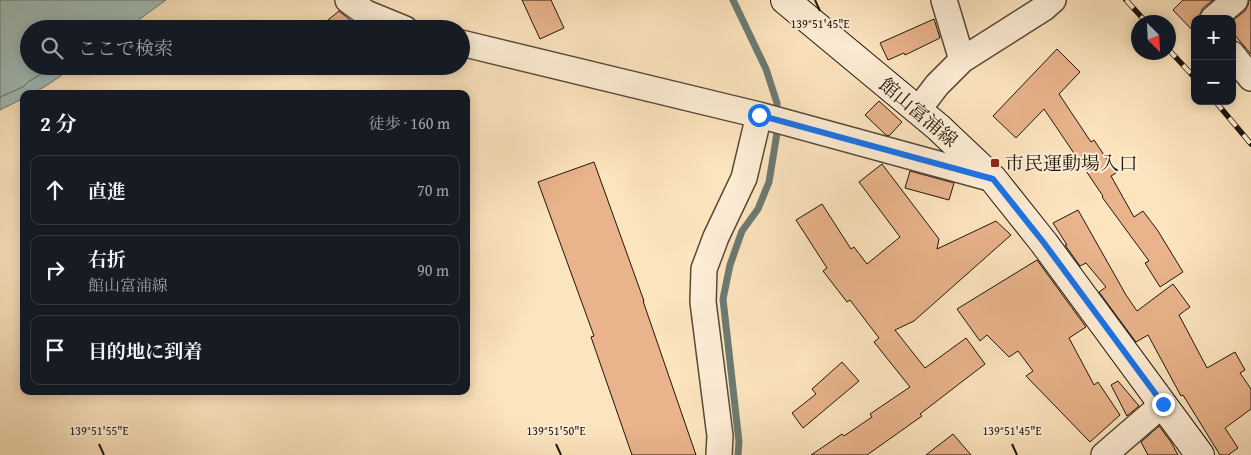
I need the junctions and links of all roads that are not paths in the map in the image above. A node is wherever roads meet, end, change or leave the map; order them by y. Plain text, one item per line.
1 (348, 0) edge
2 (785, 0) edge
3 (944, 0) edge
4 (1053, 0) edge
5 (1235, 0) edge
6 (1218, 15) edge
7 (382, 20) edge
8 (470, 45) edge
9 (1236, 59) edge
10 (962, 60) junction
11 (1251, 78) edge
12 (918, 110) junction
13 (765, 116) junction
14 (993, 179) junction
15 (1163, 404) junction
16 (720, 455) edge
17 (1104, 455) edge
18 (1200, 455) edge

1 - 7 street
2 - 12 main road, 館山富浦線
3 - 10 street
4 - 10 street
5 - 6 street
8 - 13 street
9 - 11 street
10 - 12 street
12 - 14 main road, 館山富浦線
13 - 14 street
13 - 16 street
14 - 15 main road, 館山富浦線
15 - 17 street
15 - 18 main road, 館山富浦線

